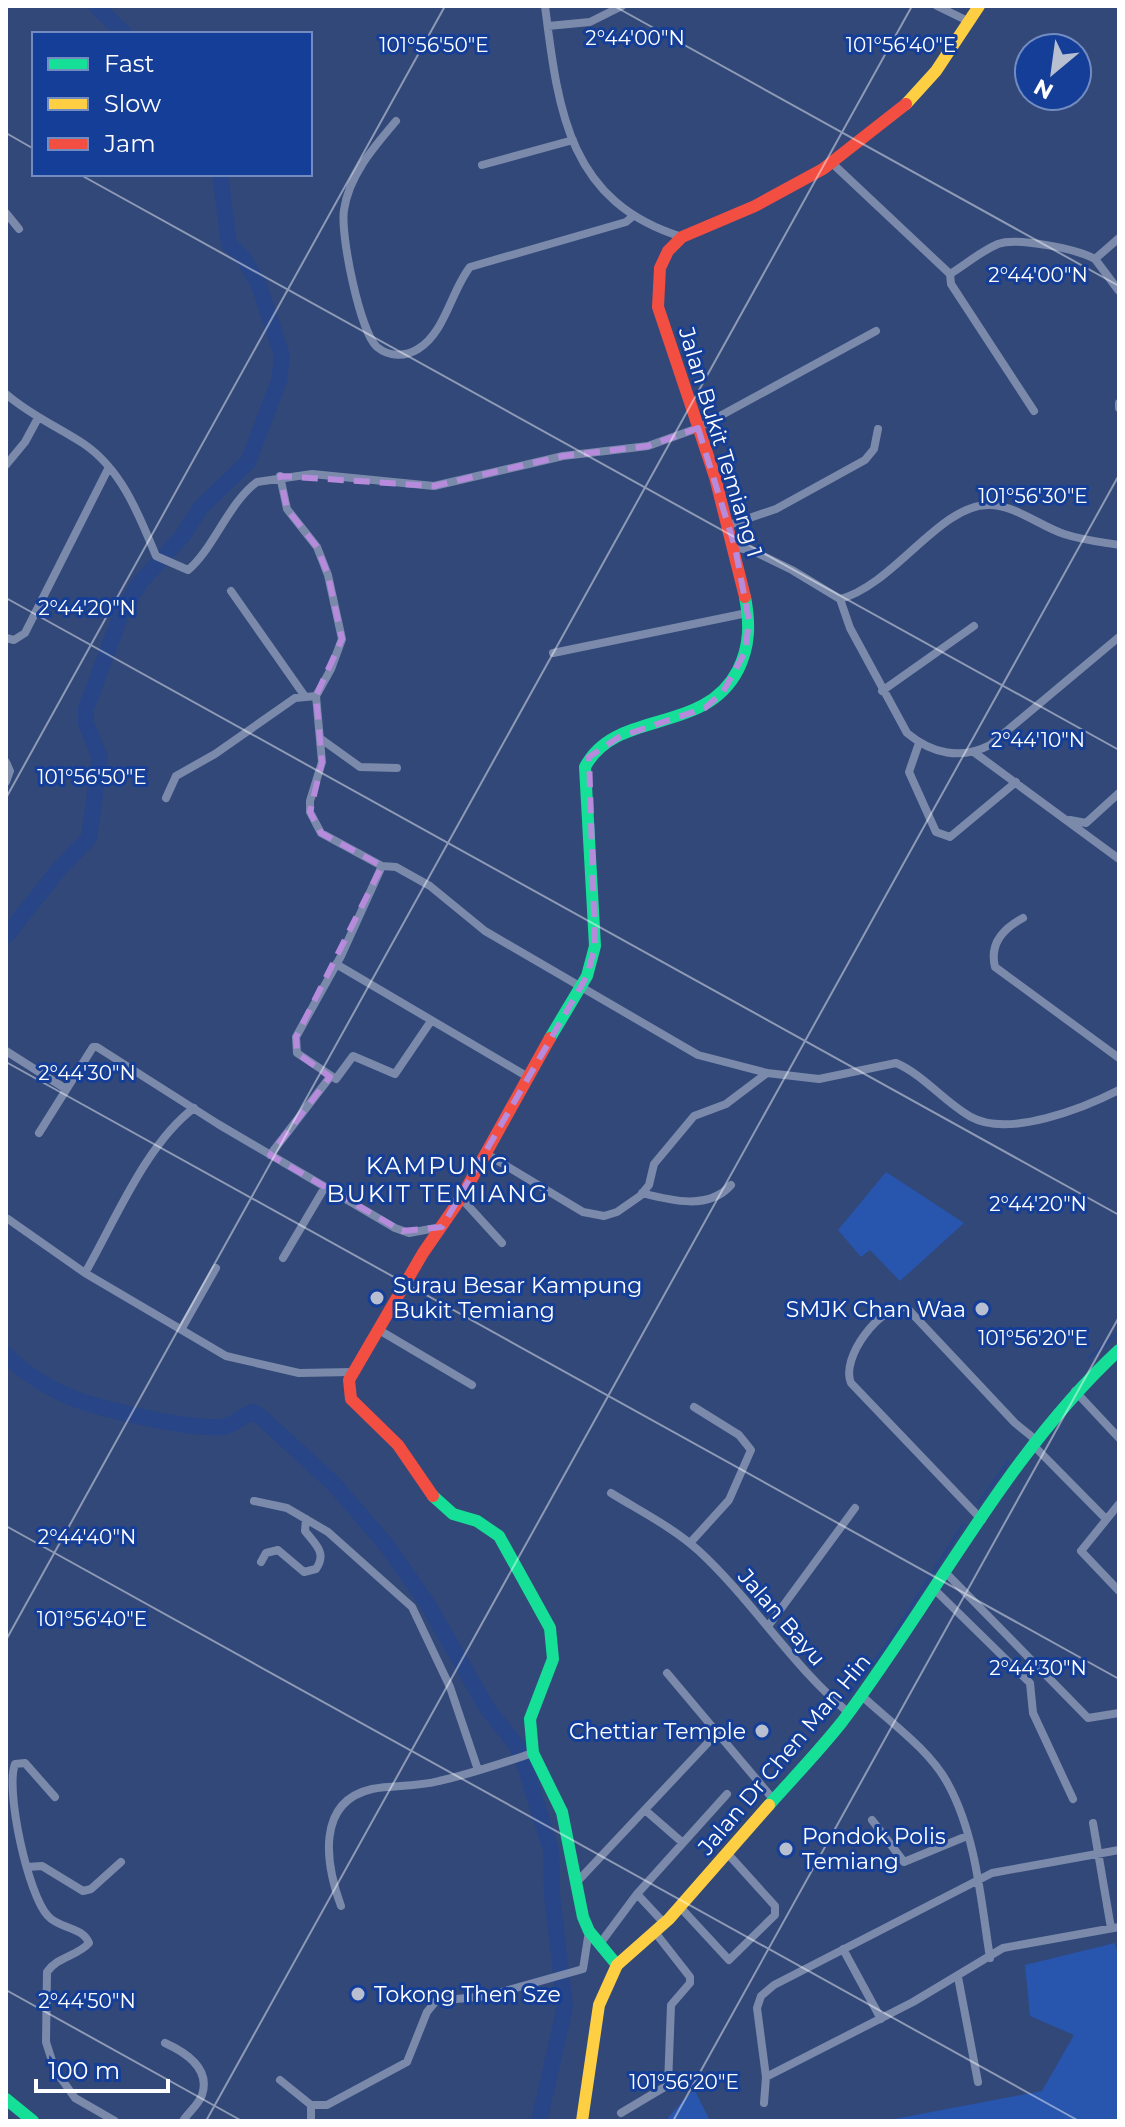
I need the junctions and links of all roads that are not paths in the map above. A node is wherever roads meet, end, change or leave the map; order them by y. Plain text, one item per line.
1 (545, 6) edge
2 (622, 6) edge
3 (937, 6) edge
4 (979, 6) edge
5 (970, 22) junction
6 (548, 26) junction
7 (396, 121) dead end
8 (573, 140) junction
9 (833, 164) junction
10 (482, 165) dead end
11 (6, 213) edge
12 (632, 217) junction
13 (19, 229) dead end
14 (682, 237) junction
15 (1119, 238) edge
16 (1095, 259) junction
17 (950, 274) junction
18 (1119, 291) edge
19 (876, 331) dead end
20 (6, 394) edge
21 (1034, 411) dead end
22 (38, 418) junction
23 (698, 428) junction
24 (878, 429) dead end
25 (6, 465) edge
26 (109, 467) junction
27 (280, 476) junction
28 (729, 525) junction
29 (1119, 545) edge
30 (735, 547) junction
31 (231, 591) dead end
32 (840, 599) junction
33 (747, 613) junction
34 (974, 626) dead end
35 (1119, 637) edge
36 (6, 638) edge
37 (553, 653) dead end
38 (882, 691) junction
39 (304, 695) junction
40 (316, 696) junction
41 (321, 739) junction
42 (919, 743) junction
43 (975, 753) junction
44 (6, 762) edge
45 (397, 768) dead end
46 (6, 782) edge
47 (1016, 782) junction
48 (1119, 793) edge
49 (166, 798) dead end
50 (1069, 820) junction
51 (1119, 859) edge
52 (382, 866) junction
53 (1023, 918) dead end
54 (336, 964) junction
55 (582, 987) junction
56 (431, 1021) junction
57 (6, 1051) edge
58 (1119, 1058) edge
59 (767, 1073) junction
60 (330, 1077) junction
61 (528, 1077) junction
62 (66, 1089) junction
63 (1119, 1090) edge
64 (194, 1108) junction
65 (39, 1133) dead end
66 (485, 1153) junction
67 (270, 1155) junction
68 (731, 1185) dead end
69 (325, 1187) junction
70 (642, 1193) junction
71 (461, 1198) junction
72 (8, 1219) dead end
73 (442, 1227) junction
74 (409, 1233) junction
75 (502, 1243) dead end
76 (427, 1247) junction
77 (283, 1258) dead end
78 (216, 1268) dead end
79 (85, 1273) junction
80 (182, 1328) junction
81 (379, 1330) junction
82 (1119, 1350) edge
83 (353, 1372) junction
84 (472, 1385) dead end
85 (1075, 1391) junction
86 (694, 1407) dead end
87 (1119, 1438) edge
88 (1034, 1443) junction
89 (611, 1493) dead end
90 (254, 1501) dead end
91 (1119, 1504) edge
92 (855, 1508) dead end
93 (306, 1519) junction
94 (1106, 1519) junction
95 (982, 1520) junction
96 (690, 1543) junction
97 (261, 1562) dead end
98 (946, 1573) junction
99 (935, 1590) junction
100 (1119, 1591) edge
101 (769, 1625) junction
102 (667, 1673) dead end
103 (862, 1696) junction
104 (849, 1713) junction
105 (1119, 1713) edge
106 (717, 1733) junction
107 (533, 1753) junction
108 (478, 1770) junction
109 (727, 1794) dead end
110 (55, 1797) dead end
111 (773, 1799) junction
112 (1073, 1799) dead end
113 (645, 1810) junction
114 (872, 1820) dead end
115 (1093, 1823) dead end
116 (967, 1836) junction
117 (683, 1843) junction
118 (1119, 1850) edge
119 (1098, 1853) junction
120 (728, 1854) junction
121 (121, 1862) dead end
122 (27, 1867) junction
123 (978, 1879) junction
124 (575, 1885) junction
125 (637, 1894) junction
126 (341, 1906) dead end
127 (680, 1907) junction
128 (659, 1927) junction
129 (1115, 1928) edge
130 (589, 1931) junction
131 (599, 1945) junction
132 (843, 1949) junction
133 (990, 1958) junction
134 (617, 1965) junction
135 (958, 1977) junction
136 (881, 2019) junction
137 (165, 2043) dead end
138 (766, 2077) junction
139 (280, 2080) dead end
140 (978, 2082) dead end
141 (6, 2099) edge
142 (764, 2103) dead end
143 (311, 2105) junction
144 (621, 2113) dead end
145 (33, 2121) edge
146 (115, 2121) edge
147 (183, 2121) edge
148 (311, 2121) edge
149 (582, 2121) edge

1 - 6 street
2 - 6 street
3 - 5 street
4 - 5 street
5 - 9 street
6 - 8 street
7 - 12 street
8 - 10 street
8 - 12 street
9 - 14 street
9 - 17 street
11 - 13 street
12 - 14 street
14 - 23 street, Jalan Bukit Temiang 1
15 - 16 street
16 - 17 street
16 - 18 street
17 - 21 street
19 - 23 street
20 - 22 street
22 - 25 street
22 - 26 street
23 - 27 street
23 - 28 street, Jalan Bukit Temiang 1
24 - 28 street
26 - 27 street
26 - 36 street
27 - 40 street
28 - 30 street, Jalan Bukit Temiang 1
29 - 32 street
30 - 32 street
30 - 33 street, Jalan Bukit Temiang 1
31 - 39 street
32 - 38 street
33 - 37 street
33 - 55 street, Jalan Bukit Temiang 1
34 - 38 street
35 - 43 street
38 - 42 street
39 - 40 street
39 - 49 street
40 - 41 street
41 - 45 street
41 - 52 street
42 - 43 street
42 - 47 street
43 - 47 street
44 - 46 street
47 - 50 street
48 - 50 street
50 - 51 street
52 - 54 street
52 - 55 street
53 - 58 street
54 - 56 street
54 - 60 street
55 - 59 street
55 - 61 street, Jalan Bukit Temiang 1
56 - 60 street
56 - 61 street
57 - 62 street
59 - 63 street
59 - 70 street
60 - 67 street
61 - 66 street, Jalan Bukit Temiang 1
62 - 64 street
62 - 65 street
64 - 67 street
64 - 79 street
66 - 70 street
66 - 71 street, Jalan Bukit Temiang 1
67 - 69 street
68 - 70 street
69 - 74 street
69 - 77 street
71 - 73 street, Jalan Bukit Temiang 1
71 - 75 street
72 - 79 street
73 - 74 street
73 - 76 street, Jalan Bukit Temiang 1
74 - 76 street
76 - 81 street, Jalan Bukit Temiang 1
78 - 80 street
79 - 80 street
80 - 83 street
81 - 83 street, Jalan Bukit Temiang 1
81 - 84 street
82 - 85 street, Jalan Dr Chen Man Hin
83 - 107 street
85 - 87 street
85 - 88 street, Jalan Dr Chen Man Hin
86 - 96 street
88 - 94 street
88 - 95 street, Jalan Dr Chen Man Hin
88 - 95 street
89 - 96 street, Jalan Bayu
90 - 93 street
91 - 94 street
92 - 101 street
93 - 97 street
93 - 108 street
94 - 100 street
95 - 98 street, Jalan Dr Chen Man Hin
96 - 101 street, Jalan Bayu
98 - 99 street, Jalan Dr Chen Man Hin
98 - 105 street
99 - 103 street, Jalan Dr Chen Man Hin
99 - 112 street
101 - 104 street, Jalan Bayu
102 - 106 street
103 - 104 street, Jalan Dr Chen Man Hin
103 - 116 street
104 - 111 street, Jalan Dr Chen Man Hin
106 - 111 street
106 - 113 street
107 - 108 street
107 - 124 street
108 - 126 street
109 - 117 street
110 - 122 street
111 - 120 street, Jalan Dr Chen Man Hin
113 - 117 street
113 - 124 street
114 - 116 street
115 - 119 street
116 - 123 street
117 - 125 street
118 - 119 street
119 - 123 street
119 - 129 street
120 - 127 street, Jalan Dr Chen Man Hin
120 - 127 street
121 - 122 street
122 - 146 street
123 - 132 street
123 - 133 street
124 - 130 street
125 - 128 street
125 - 131 street
127 - 128 street, Jalan Dr Chen Man Hin
128 - 134 street, Jalan Dr Chen Man Hin
128 - 144 street
129 - 133 street
130 - 131 street
130 - 143 street
131 - 134 street
132 - 136 street
132 - 138 street
133 - 135 street
134 - 149 street, Jalan Dr Chen Man Hin
135 - 136 street
135 - 140 street
136 - 138 street
137 - 147 street
138 - 142 street
139 - 143 street
141 - 145 street
143 - 148 street

